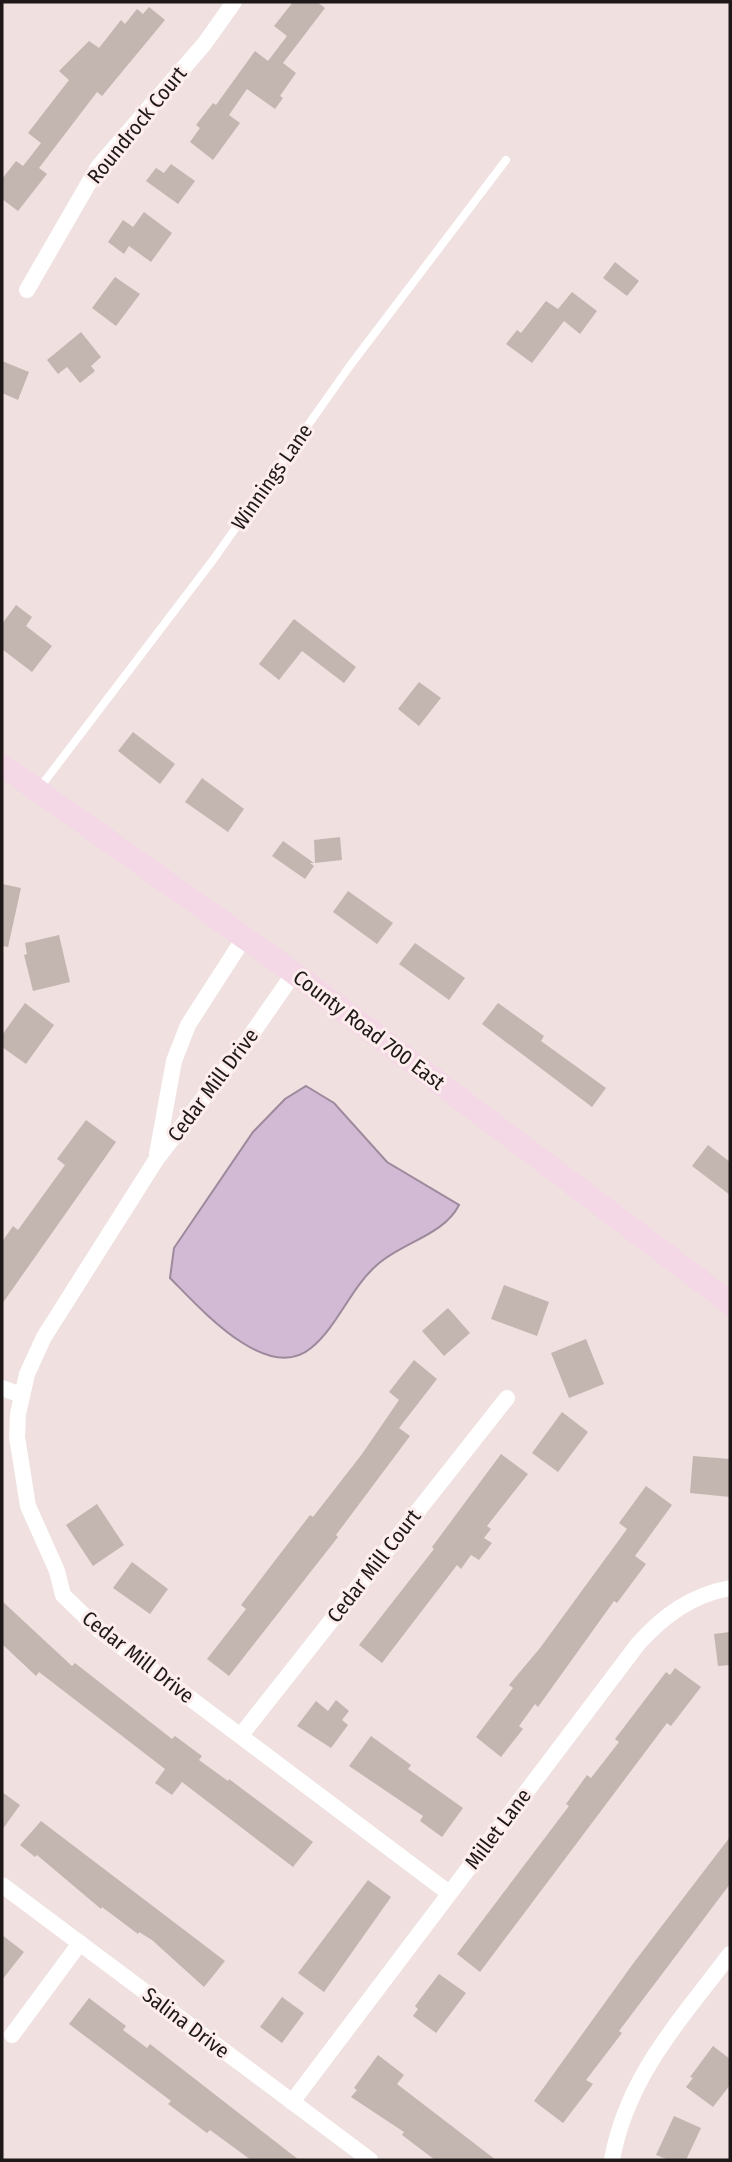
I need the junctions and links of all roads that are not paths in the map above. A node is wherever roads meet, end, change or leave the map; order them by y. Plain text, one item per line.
1 (234, 2) edge
2 (506, 160) dead end
3 (27, 290) dead end
4 (2, 765) edge
5 (36, 792) junction
6 (244, 938) junction
7 (294, 972) junction
8 (156, 1160) junction
9 (730, 1303) edge
10 (2, 1388) edge
11 (21, 1395) junction
12 (507, 1398) dead end
13 (730, 1588) edge
14 (241, 1735) junction
15 (2, 1885) edge
16 (449, 1893) junction
17 (80, 1943) junction
18 (730, 1954) edge
19 (12, 2035) dead end
20 (292, 2102) junction
21 (370, 2160) edge
22 (612, 2160) edge

1 - 3 street, Roundrock Court
2 - 5 lane, Winnings Lane
4 - 5 main road, County Road 700 East
5 - 6 main road, County Road 700 East
6 - 7 main road, County Road 700 East
6 - 8 street
7 - 8 street, Cedar Mill Drive
7 - 9 main road, County Road 700 East
8 - 11 street, Cedar Mill Drive
10 - 11 street
11 - 14 street, Cedar Mill Drive
12 - 14 street, Cedar Mill Court
13 - 16 street, Millet Lane
14 - 16 street, Cedar Mill Drive
15 - 17 street, Salina Drive
16 - 20 street, Millet Lane
17 - 19 street
17 - 20 street, Salina Drive
18 - 22 street
20 - 21 street, Salina Drive

